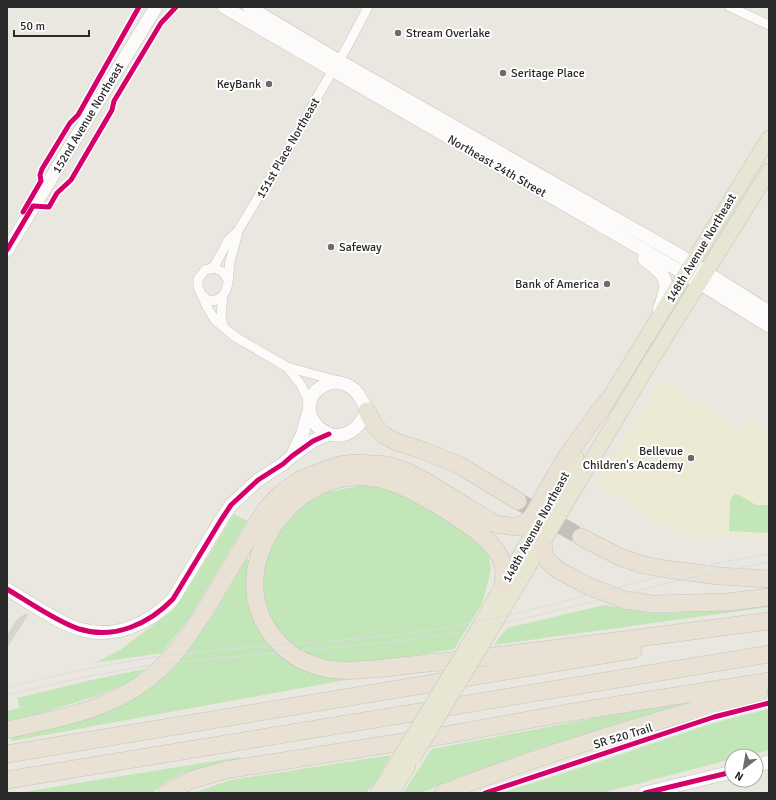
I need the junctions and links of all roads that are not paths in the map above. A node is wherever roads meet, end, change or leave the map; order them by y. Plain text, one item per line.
1 (156, 7) edge
2 (224, 7) edge
3 (249, 7) edge
4 (368, 7) edge
5 (730, 7) edge
6 (769, 25) edge
7 (336, 65) junction
8 (460, 130) junction
9 (448, 138) junction
10 (769, 138) edge
11 (769, 171) edge
12 (605, 228) junction
13 (238, 231) junction
14 (7, 250) edge
15 (210, 269) junction
16 (688, 269) junction
17 (702, 277) junction
18 (228, 280) junction
19 (202, 295) junction
20 (223, 296) junction
21 (769, 312) edge
22 (765, 321) edge
23 (654, 324) junction
24 (223, 326) junction
25 (287, 367) junction
26 (341, 382) junction
27 (606, 402) junction
28 (310, 408) junction
29 (367, 411) junction
30 (329, 434) junction
31 (292, 456) junction
32 (518, 501) tunnel mouth
33 (581, 537) tunnel mouth
34 (544, 543) junction
35 (769, 579) edge
36 (503, 586) junction
37 (7, 589) edge
38 (769, 597) edge
39 (769, 621) edge
40 (769, 627) edge
41 (483, 631) junction
42 (769, 654) edge
43 (769, 681) edge
44 (769, 689) edge
45 (7, 730) edge
46 (7, 754) edge
47 (407, 758) junction
48 (724, 774) edge
49 (7, 780) edge
50 (167, 793) edge
51 (378, 793) edge
52 (392, 793) edge
53 (443, 793) edge
54 (645, 793) edge

1 - 14 main road, 152nd Avenue Northeast
2 - 7 main road, Northeast 24th Street
3 - 7 main road, Northeast 24th Street
4 - 7 street, 151st Place Northeast
5 - 6 street
7 - 8 main road, Northeast 24th Street
7 - 9 main road, Northeast 24th Street
7 - 13 street, 151st Place Northeast
8 - 9 main road
8 - 16 main road, Northeast 24th Street
9 - 12 main road, Northeast 24th Street
10 - 16 main road, 148th Avenue Northeast
11 - 17 main road, 148th Avenue Northeast
12 - 16 main road, Northeast 24th Street
12 - 23 main road
13 - 15 street, 151st Place Northeast
13 - 18 street, 151st Place Northeast
15 - 18 street
15 - 19 street
16 - 17 main road, Northeast 24th Street
16 - 23 main road, 148th Avenue Northeast
17 - 21 main road, Northeast 24th Street
17 - 22 main road, Northeast 24th Street
17 - 34 main road, 148th Avenue Northeast
18 - 20 street
19 - 20 street
19 - 24 street
20 - 24 street
23 - 27 main road, 148th Avenue Northeast
24 - 25 street
25 - 26 street
25 - 28 street
26 - 28 main road
26 - 29 main road
27 - 36 main road, 148th Avenue Northeast
27 - 45 highway
28 - 30 main road
28 - 31 main road
29 - 30 main road
29 - 32 highway
30 - 31 main road
31 - 37 main road
33 - 35 highway
34 - 38 highway
34 - 41 main road, 148th Avenue Northeast
36 - 39 highway
36 - 41 main road, 148th Avenue Northeast
40 - 46 highway
41 - 47 main road, 148th Avenue Northeast, bridge
42 - 49 highway
43 - 50 highway
44 - 53 highway
47 - 51 main road, 148th Avenue Northeast
47 - 52 main road, 148th Avenue Northeast
48 - 54 main road

